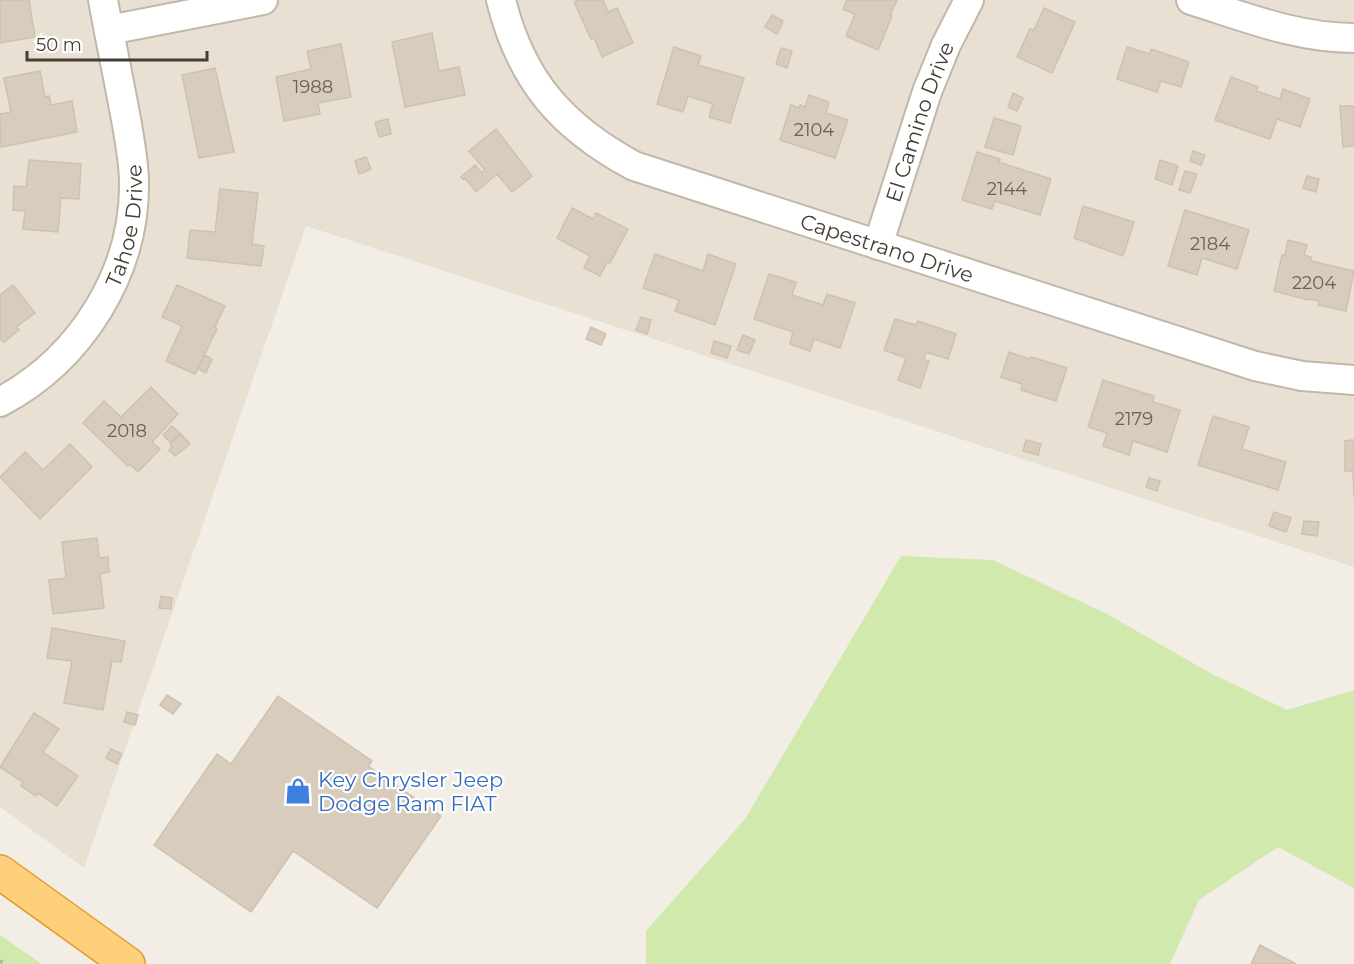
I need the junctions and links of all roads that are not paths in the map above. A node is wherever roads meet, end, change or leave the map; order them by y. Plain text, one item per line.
1 (103, 0) edge
2 (263, 0) edge
3 (501, 0) edge
4 (969, 0) edge
5 (1191, 0) edge
6 (109, 30) junction
7 (1354, 38) edge
8 (878, 245) junction
9 (1354, 380) edge
10 (0, 402) edge
11 (0, 872) edge
12 (128, 964) edge

1 - 6 street, Tahoe Drive
2 - 6 street
3 - 8 street, Capestrano Drive
4 - 8 street, El Camino Drive
5 - 7 street
6 - 10 street, Tahoe Drive
8 - 9 street, Capestrano Drive
11 - 12 highway

